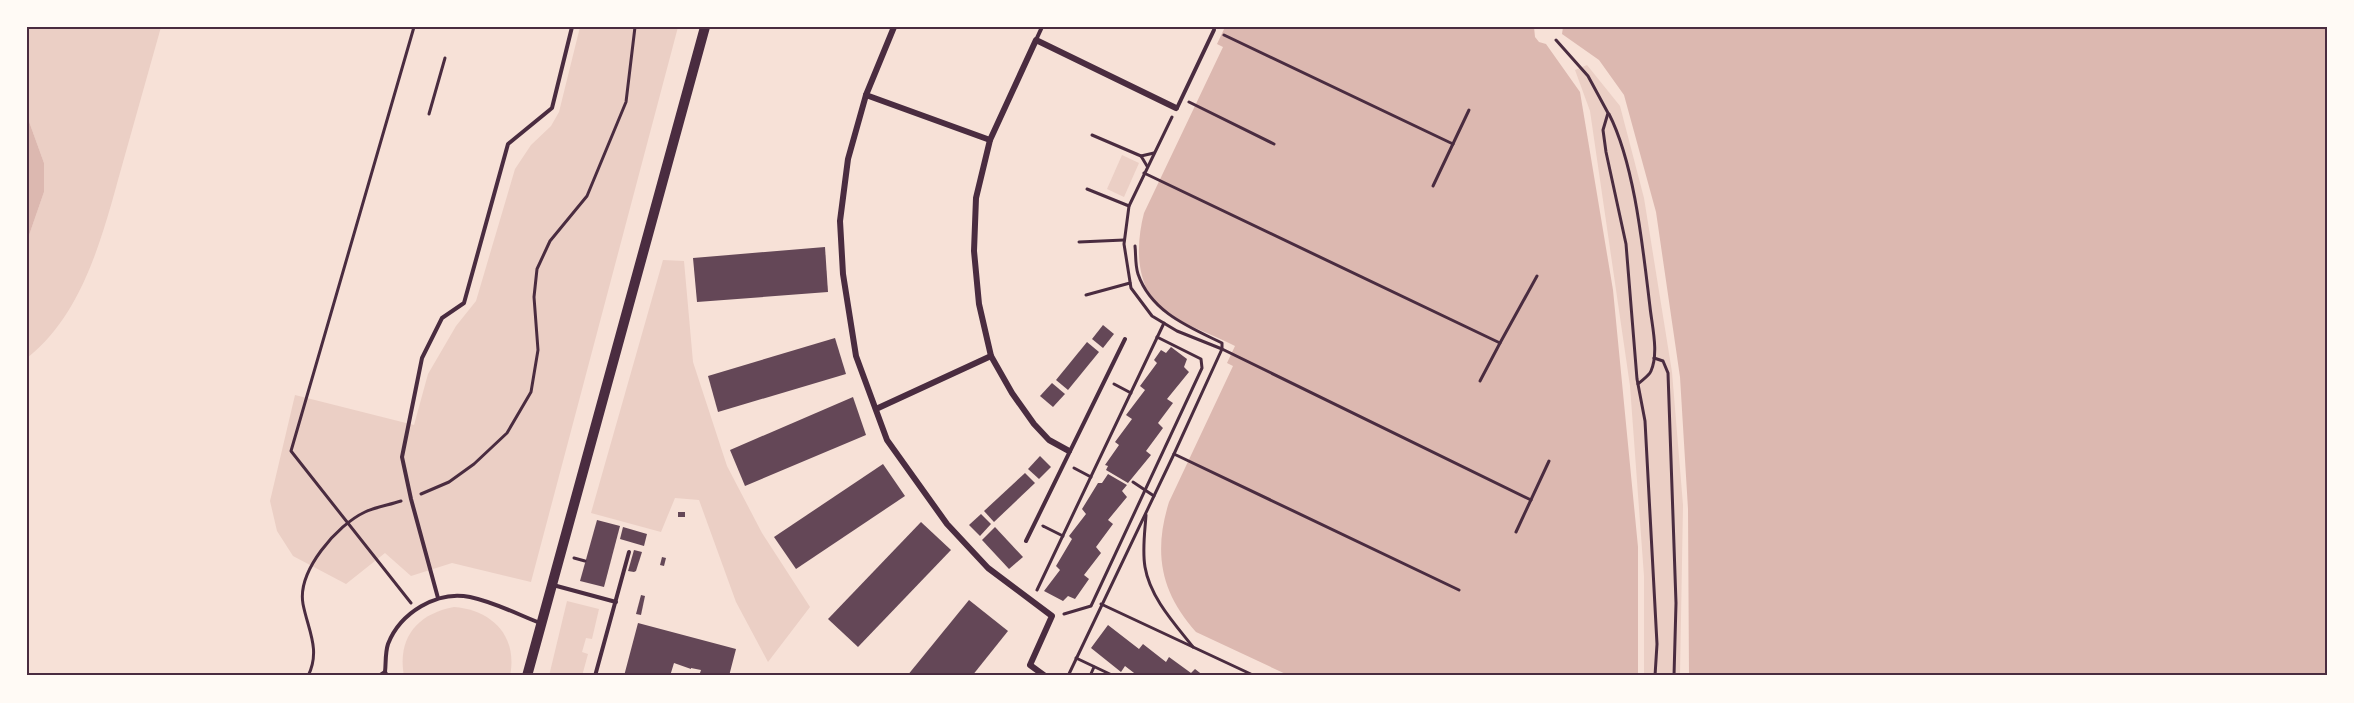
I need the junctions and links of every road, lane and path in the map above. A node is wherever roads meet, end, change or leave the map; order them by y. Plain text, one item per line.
1 (414, 27) edge
2 (572, 27) edge
3 (635, 27) edge
4 (705, 27) edge
5 (894, 27) edge
6 (1042, 27) edge
7 (1214, 30) joint
8 (1036, 40) junction
9 (1556, 40) dead end
10 (445, 58) dead end
11 (866, 95) junction
12 (1181, 98) junction
13 (1176, 108) junction
14 (1469, 110) dead end
15 (1608, 112) junction
16 (429, 114) dead end
17 (1092, 135) dead end
18 (990, 140) junction
19 (1274, 144) dead end
20 (1453, 144) junction
21 (1154, 153) junction
22 (1141, 156) junction
23 (1148, 166) junction
24 (1144, 173) junction
25 (1433, 186) dead end
26 (1087, 189) dead end
27 (1129, 206) junction
28 (1124, 240) junction
29 (1079, 242) dead end
30 (1135, 246) dead end
31 (1537, 276) dead end
32 (1130, 283) junction
33 (1086, 295) dead end
34 (1164, 323) junction
35 (1157, 337) junction
36 (1125, 339) dead end
37 (1500, 343) junction
38 (1221, 349) junction
39 (991, 356) junction
40 (1654, 358) junction
41 (1104, 380) junction
42 (1480, 381) dead end
43 (1638, 384) junction
44 (1131, 393) junction
45 (876, 409) junction
46 (1069, 451) junction
47 (1174, 454) junction
48 (1549, 461) dead end
49 (1063, 463) junction
50 (1091, 477) junction
51 (1133, 482) dead end
52 (1145, 490) junction
53 (1154, 496) junction
54 (411, 499) junction
55 (1531, 500) junction
56 (1146, 512) junction
57 (1035, 522) junction
58 (348, 523) junction
59 (1516, 532) dead end
60 (1063, 536) junction
61 (1026, 541) dead end
62 (629, 552) dead end
63 (552, 585) junction
64 (1459, 591) dead end
65 (438, 598) junction
66 (1032, 601) junction
67 (616, 602) junction
68 (1101, 604) junction
69 (416, 609) junction
70 (1052, 616) junction
71 (541, 624) junction
72 (1194, 648) junction
73 (1076, 658) junction
74 (1094, 666) junction
75 (386, 674) edge
76 (308, 676) edge
77 (379, 676) edge
78 (527, 676) edge
79 (595, 676) edge
80 (1046, 676) edge
81 (1068, 676) edge
82 (1090, 676) edge
83 (1114, 676) edge
84 (1255, 676) edge
85 (1655, 676) edge
86 (1674, 676) edge

1 - 58 path
2 - 54 lane
3 - 54 path
4 - 63 street
5 - 11 street
6 - 8 lane
7 - 12 lane
7 - 20 path
8 - 13 street
8 - 18 street
9 - 15 path
10 - 16 path
11 - 18 street
11 - 45 street
12 - 13 lane
12 - 19 path
13 - 21 path
14 - 20 path
15 - 40 path
15 - 43 path
17 - 22 path
18 - 39 street
20 - 25 path
21 - 22 path
21 - 23 path
22 - 23 path
23 - 24 path
24 - 27 path
24 - 37 path
26 - 27 path
27 - 28 path
28 - 29 path
28 - 32 path
30 - 38 path
31 - 37 path
32 - 33 path
32 - 34 path
34 - 35 path
34 - 38 path
35 - 44 path
35 - 52 path
36 - 41 lane
37 - 42 path
38 - 47 path
38 - 55 path
39 - 45 street
39 - 46 street
40 - 43 path
40 - 86 path
41 - 44 path
41 - 46 lane
43 - 85 path
44 - 50 path
45 - 66 street
46 - 49 lane
47 - 53 path
47 - 64 path
48 - 55 path
49 - 50 path
49 - 57 lane
50 - 60 path
51 - 52 path
52 - 53 path
52 - 70 path
53 - 56 path
54 - 58 path
54 - 65 lane
55 - 59 path
56 - 68 path
56 - 72 path
57 - 60 path
57 - 61 lane
58 - 69 path
58 - 76 path
60 - 66 path
62 - 67 lane
63 - 67 lane
63 - 71 street
65 - 69 lane
65 - 71 lane
66 - 70 street
67 - 79 lane
68 - 72 path
68 - 73 path
69 - 75 lane
70 - 80 street
71 - 78 street
72 - 84 path
73 - 74 path
73 - 81 path
74 - 82 path
74 - 83 path
75 - 77 lane

